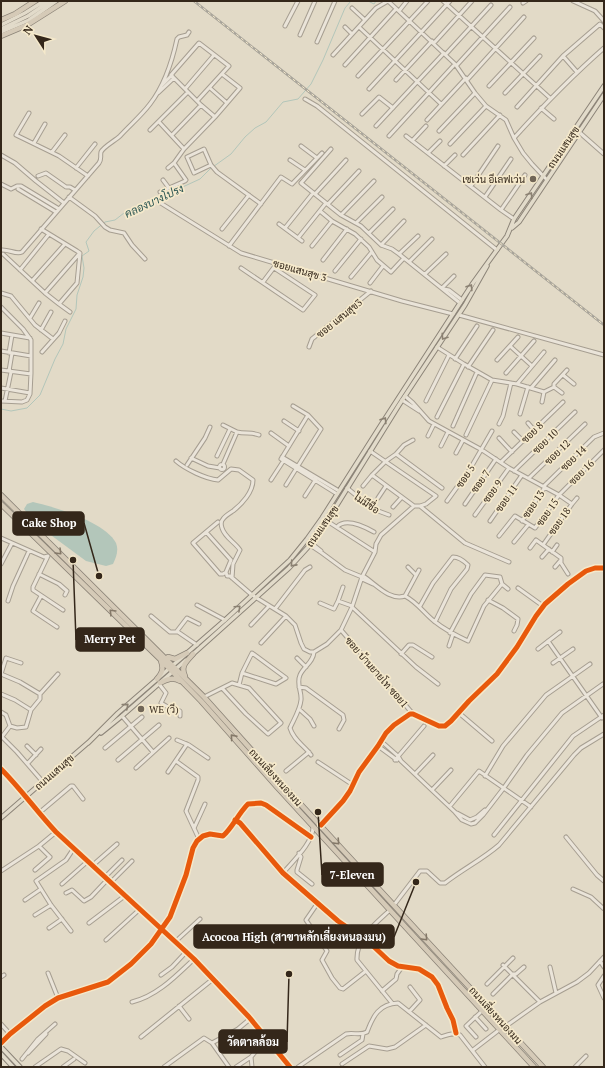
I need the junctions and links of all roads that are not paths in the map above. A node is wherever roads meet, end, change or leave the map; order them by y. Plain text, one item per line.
1 (35, 1) edge
2 (44, 1) edge
3 (50, 1) edge
4 (56, 1) edge
5 (65, 1) edge
6 (298, 1) edge
7 (315, 1) edge
8 (335, 1) edge
9 (388, 1) edge
10 (408, 1) edge
11 (428, 1) edge
12 (443, 1) edge
13 (450, 1) edge
14 (472, 1) edge
15 (574, 1) edge
16 (447, 5) junction
17 (491, 5) dead end
18 (510, 7) dead end
19 (352, 8) dead end
20 (398, 10) junction
21 (459, 16) junction
22 (524, 17) dead end
23 (1, 20) edge
24 (365, 20) junction
25 (409, 21) junction
26 (604, 21) edge
27 (1, 25) edge
28 (285, 26) dead end
29 (345, 27) dead end
30 (359, 27) junction
31 (471, 27) junction
32 (604, 28) edge
33 (1, 29) edge
34 (1, 32) edge
35 (189, 32) dead end
36 (422, 32) junction
37 (352, 34) junction
38 (300, 35) dead end
39 (1, 36) edge
40 (482, 37) junction
41 (370, 38) junction
42 (534, 38) dead end
43 (317, 42) dead end
44 (433, 42) junction
45 (604, 48) edge
46 (382, 49) junction
47 (496, 49) junction
48 (445, 53) junction
49 (214, 55) junction
50 (333, 55) dead end
51 (540, 56) dead end
52 (562, 56) junction
53 (396, 61) junction
54 (510, 63) junction
55 (456, 64) junction
56 (345, 65) dead end
57 (406, 70) junction
58 (577, 72) junction
59 (222, 74) junction
60 (523, 74) junction
61 (173, 76) junction
62 (358, 76) dead end
63 (466, 79) junction
64 (396, 80) dead end
65 (417, 82) junction
66 (488, 86) dead end
67 (536, 86) junction
68 (604, 86) edge
69 (160, 88) junction
70 (210, 88) junction
71 (185, 89) junction
72 (369, 89) dead end
73 (188, 92) junction
74 (429, 93) junction
75 (475, 94) junction
76 (506, 94) dead end
77 (604, 95) edge
78 (155, 96) junction
79 (550, 98) junction
80 (305, 99) dead end
81 (197, 102) junction
82 (228, 103) junction
83 (441, 104) junction
84 (201, 106) junction
85 (486, 106) junction
86 (517, 107) dead end
87 (393, 108) junction
88 (542, 108) junction
89 (29, 113) dead end
90 (362, 114) dead end
91 (500, 115) junction
92 (215, 118) junction
93 (554, 119) dead end
94 (427, 120) dead end
95 (159, 122) junction
96 (46, 124) dead end
97 (376, 126) dead end
98 (426, 126) dead end
99 (150, 130) dead end
100 (439, 131) dead end
101 (579, 132) junction
102 (65, 135) dead end
103 (172, 135) junction
104 (390, 136) dead end
105 (406, 136) dead end
106 (514, 138) junction
107 (412, 140) junction
108 (440, 141) dead end
109 (34, 143) junction
110 (95, 144) dead end
111 (450, 144) dead end
112 (301, 146) dead end
113 (498, 146) dead end
114 (331, 148) dead end
115 (184, 149) junction
116 (52, 152) junction
117 (322, 153) dead end
118 (428, 153) junction
119 (456, 154) dead end
120 (463, 154) dead end
121 (604, 154) edge
122 (1, 155) edge
123 (317, 158) junction
124 (511, 159) dead end
125 (290, 160) dead end
126 (346, 160) dead end
127 (174, 163) junction
128 (444, 166) junction
129 (213, 167) junction
130 (76, 168) junction
131 (168, 168) dead end
132 (305, 170) junction
133 (359, 171) dead end
134 (525, 175) dead end
135 (38, 176) dead end
136 (88, 176) junction
137 (542, 177) junction
138 (163, 180) dead end
139 (546, 180) junction
140 (374, 181) dead end
141 (1, 184) edge
142 (471, 186) junction
143 (18, 188) dead end
144 (169, 188) junction
145 (75, 190) junction
146 (160, 192) dead end
147 (314, 194) junction
148 (249, 195) junction
149 (69, 197) junction
150 (382, 197) dead end
151 (485, 197) junction
152 (159, 202) dead end
153 (64, 203) junction
154 (261, 204) junction
155 (327, 204) junction
156 (393, 209) dead end
157 (58, 210) junction
158 (501, 210) junction
159 (320, 211) junction
160 (341, 214) junction
161 (514, 219) junction
162 (332, 221) junction
163 (404, 221) dead end
164 (356, 223) junction
165 (279, 224) dead end
166 (285, 228) junction
167 (41, 229) junction
168 (222, 229) dead end
169 (347, 229) junction
170 (511, 229) junction
171 (369, 233) junction
172 (49, 234) junction
173 (418, 236) dead end
174 (298, 238) junction
175 (361, 239) junction
176 (432, 239) dead end
177 (302, 241) dead end
178 (65, 244) junction
179 (381, 245) junction
180 (229, 246) junction
181 (312, 246) dead end
182 (497, 250) junction
183 (2, 252) edge
184 (80, 253) junction
185 (371, 253) junction
186 (399, 254) junction
187 (446, 254) dead end
188 (493, 255) junction
189 (404, 258) junction
190 (145, 259) dead end
191 (323, 260) dead end
192 (409, 262) junction
193 (276, 263) junction
194 (383, 266) junction
195 (241, 268) dead end
196 (274, 268) junction
197 (20, 270) junction
198 (335, 271) dead end
199 (425, 274) junction
200 (454, 276) dead end
201 (352, 277) dead end
202 (32, 281) junction
203 (263, 282) junction
204 (370, 284) dead end
205 (443, 288) junction
206 (371, 291) junction
207 (1, 293) edge
208 (44, 293) junction
209 (461, 301) junction
210 (40, 303) dead end
211 (59, 304) junction
212 (465, 305) junction
213 (1, 307) edge
214 (51, 312) dead end
215 (70, 312) dead end
216 (453, 314) junction
217 (459, 315) junction
218 (30, 318) junction
219 (65, 321) dead end
220 (477, 326) dead end
221 (41, 330) junction
222 (493, 330) dead end
223 (1, 333) edge
224 (12, 335) junction
225 (518, 337) dead end
226 (30, 338) junction
227 (53, 339) junction
228 (534, 341) dead end
229 (510, 346) junction
230 (309, 347) dead end
231 (437, 347) junction
232 (1, 351) edge
233 (42, 352) dead end
234 (544, 352) dead end
235 (10, 353) junction
236 (449, 355) junction
237 (604, 355) edge
238 (31, 356) junction
239 (521, 356) junction
240 (455, 359) junction
241 (497, 360) dead end
242 (555, 360) dead end
243 (464, 364) junction
244 (532, 366) junction
245 (468, 367) junction
246 (1, 370) edge
247 (567, 370) dead end
248 (10, 371) junction
249 (478, 372) junction
250 (506, 373) dead end
251 (31, 374) junction
252 (563, 375) junction
253 (492, 380) junction
254 (512, 383) junction
255 (517, 384) junction
256 (574, 384) dead end
257 (554, 386) junction
258 (1, 388) edge
259 (530, 388) junction
260 (8, 389) junction
261 (544, 392) junction
262 (30, 393) junction
263 (562, 393) dead end
264 (404, 398) junction
265 (1, 401) edge
266 (6, 401) junction
267 (426, 401) dead end
268 (542, 402) dead end
269 (563, 402) dead end
270 (293, 406) dead end
271 (575, 412) dead end
272 (520, 414) dead end
273 (308, 415) junction
274 (437, 417) dead end
275 (284, 421) dead end
276 (528, 423) dead end
277 (434, 424) junction
278 (499, 424) dead end
279 (585, 424) dead end
280 (223, 425) dead end
281 (453, 426) dead end
282 (210, 427) dead end
283 (230, 429) junction
284 (299, 430) junction
285 (534, 430) junction
286 (492, 431) dead end
287 (237, 432) junction
288 (448, 432) junction
289 (514, 432) dead end
290 (271, 433) dead end
291 (603, 434) edge
292 (259, 435) dead end
293 (466, 435) dead end
294 (428, 436) dead end
295 (499, 438) dead end
296 (413, 440) dead end
297 (463, 440) junction
298 (523, 441) junction
299 (368, 445) junction
300 (289, 446) junction
301 (441, 446) dead end
302 (373, 447) junction
303 (482, 450) junction
304 (604, 450) edge
305 (370, 451) junction
306 (512, 452) junction
307 (363, 453) junction
308 (456, 453) dead end
309 (396, 454) junction
310 (217, 456) dead end
311 (367, 456) junction
312 (191, 458) junction
313 (283, 458) junction
314 (496, 459) junction
315 (176, 461) dead end
316 (386, 461) junction
317 (501, 462) junction
318 (187, 465) dead end
319 (222, 467) junction
320 (297, 467) junction
321 (509, 468) junction
322 (514, 471) junction
323 (227, 472) junction
324 (372, 475) junction
325 (522, 475) junction
326 (529, 478) junction
327 (316, 479) junction
328 (271, 480) dead end
329 (286, 485) dead end
330 (363, 486) dead end
331 (386, 486) junction
332 (544, 486) junction
333 (347, 488) junction
334 (442, 488) dead end
335 (338, 493) junction
336 (1, 495) edge
337 (559, 495) junction
338 (305, 496) dead end
339 (402, 497) junction
340 (378, 498) dead end
341 (577, 498) dead end
342 (447, 501) dead end
343 (1, 504) edge
344 (465, 504) dead end
345 (572, 504) junction
346 (414, 506) junction
347 (420, 506) junction
348 (394, 507) dead end
349 (389, 515) dead end
350 (475, 515) dead end
351 (327, 521) junction
352 (490, 521) dead end
353 (522, 521) junction
354 (218, 522) dead end
355 (528, 525) junction
356 (337, 527) junction
357 (535, 528) joint
358 (206, 532) junction
359 (374, 532) dead end
360 (499, 536) dead end
361 (1, 538) edge
362 (514, 542) dead end
363 (12, 543) junction
364 (311, 544) junction
365 (543, 545) junction
366 (557, 545) dead end
367 (530, 548) dead end
368 (550, 550) junction
369 (29, 551) junction
370 (375, 552) junction
371 (50, 554) junction
372 (542, 557) dead end
373 (561, 560) junction
374 (509, 562) dead end
375 (1, 564) edge
376 (310, 566) dead end
377 (408, 567) dead end
378 (555, 567) dead end
379 (604, 568) edge
380 (419, 570) dead end
381 (226, 572) junction
382 (39, 574) junction
383 (568, 574) dead end
384 (416, 575) junction
385 (231, 577) junction
386 (362, 577) junction
387 (502, 584) junction
388 (343, 587) dead end
389 (518, 588) dead end
390 (508, 589) dead end
391 (65, 595) dead end
392 (252, 595) junction
393 (41, 596) junction
394 (405, 596) junction
395 (256, 598) junction
396 (488, 600) junction
397 (8, 601) dead end
398 (338, 601) junction
399 (320, 603) dead end
400 (197, 605) dead end
401 (269, 606) junction
402 (352, 606) junction
403 (420, 606) junction
404 (544, 606) junction
405 (275, 609) junction
406 (63, 610) dead end
407 (151, 616) dead end
408 (286, 616) junction
409 (225, 620) junction
410 (434, 622) junction
411 (199, 624) dead end
412 (251, 624) dead end
413 (57, 627) dead end
414 (341, 630) junction
415 (514, 631) dead end
416 (178, 632) junction
417 (560, 632) dead end
418 (452, 634) junction
419 (548, 641) junction
420 (261, 643) dead end
421 (197, 644) junction
422 (449, 646) dead end
423 (538, 649) dead end
424 (573, 649) dead end
425 (188, 652) junction
426 (314, 652) junction
427 (161, 653) junction
428 (193, 654) junction
429 (401, 654) junction
430 (432, 657) dead end
431 (297, 658) dead end
432 (160, 659) junction
433 (560, 659) junction
434 (21, 663) dead end
435 (554, 663) dead end
436 (590, 664) dead end
437 (306, 667) junction
438 (173, 668) junction
439 (242, 673) junction
440 (1, 674) edge
441 (58, 674) dead end
442 (572, 677) junction
443 (159, 682) junction
444 (188, 684) junction
445 (438, 684) dead end
446 (603, 684) dead end
447 (239, 685) junction
448 (299, 687) junction
449 (222, 688) junction
450 (1, 694) edge
451 (40, 694) junction
452 (586, 696) junction
453 (204, 697) junction
454 (299, 709) junction
455 (31, 710) junction
456 (1, 712) edge
457 (459, 713) junction
458 (413, 714) junction
459 (122, 716) junction
460 (180, 716) dead end
461 (603, 716) edge
462 (142, 717) dead end
463 (159, 725) dead end
464 (10, 726) junction
465 (314, 726) dead end
466 (424, 726) dead end
467 (130, 727) junction
468 (339, 729) dead end
469 (604, 734) edge
470 (1, 737) edge
471 (169, 738) dead end
472 (142, 739) junction
473 (177, 740) dead end
474 (381, 741) junction
475 (492, 741) dead end
476 (88, 742) junction
477 (187, 744) junction
478 (27, 746) dead end
479 (378, 746) junction
480 (105, 748) dead end
481 (41, 749) dead end
482 (153, 752) junction
483 (36, 755) junction
484 (433, 755) dead end
485 (398, 756) junction
486 (208, 758) dead end
487 (118, 760) dead end
488 (395, 760) junction
489 (176, 761) junction
490 (401, 761) junction
491 (318, 762) dead end
492 (28, 763) junction
493 (136, 768) dead end
494 (1, 769) edge
495 (286, 770) dead end
496 (451, 770) dead end
497 (168, 772) dead end
498 (415, 774) junction
499 (485, 776) junction
500 (43, 782) junction
501 (281, 783) junction
502 (353, 785) junction
503 (277, 787) junction
504 (503, 789) junction
505 (432, 790) junction
506 (26, 797) junction
507 (83, 800) dead end
508 (521, 800) junction
509 (205, 804) dead end
510 (450, 806) junction
511 (531, 807) junction
512 (39, 813) junction
513 (1, 818) edge
514 (235, 820) junction
515 (321, 825) junction
516 (313, 827) junction
517 (194, 828) junction
518 (56, 832) junction
519 (494, 835) dead end
520 (311, 837) junction
521 (566, 837) dead end
522 (199, 839) junction
523 (118, 844) dead end
524 (39, 846) junction
525 (74, 848) junction
526 (299, 853) junction
527 (122, 860) dead end
528 (88, 861) junction
529 (132, 861) dead end
530 (93, 865) junction
531 (35, 870) dead end
532 (1, 871) edge
533 (283, 873) junction
534 (105, 877) junction
535 (604, 880) edge
536 (110, 881) junction
537 (62, 884) dead end
538 (312, 884) dead end
539 (41, 889) junction
540 (573, 889) dead end
541 (66, 892) dead end
542 (126, 895) junction
543 (25, 900) dead end
544 (317, 904) junction
545 (51, 905) junction
546 (394, 905) junction
547 (140, 909) junction
548 (604, 909) edge
549 (390, 910) junction
550 (34, 915) dead end
551 (200, 918) dead end
552 (62, 919) junction
553 (89, 923) dead end
554 (340, 923) junction
555 (49, 928) dead end
556 (162, 928) junction
557 (71, 931) dead end
558 (362, 938) junction
559 (106, 940) dead end
560 (176, 941) junction
561 (322, 942) junction
562 (186, 951) junction
563 (604, 957) edge
564 (513, 958) dead end
565 (194, 959) junction
566 (600, 961) junction
567 (504, 965) junction
568 (402, 967) junction
569 (550, 967) dead end
570 (604, 967) edge
571 (524, 968) dead end
572 (366, 971) junction
573 (48, 973) dead end
574 (513, 974) junction
575 (161, 975) dead end
576 (604, 976) edge
577 (461, 977) junction
578 (213, 979) junction
579 (456, 982) junction
580 (487, 984) dead end
581 (410, 987) dead end
582 (382, 991) junction
583 (556, 993) junction
584 (493, 994) dead end
585 (58, 998) junction
586 (604, 998) edge
587 (132, 1002) dead end
588 (540, 1002) junction
589 (392, 1003) junction
590 (180, 1006) junction
591 (482, 1011) junction
592 (409, 1012) junction
593 (475, 1017) junction
594 (190, 1019) dead end
595 (250, 1019) junction
596 (1, 1024) edge
597 (55, 1024) dead end
598 (426, 1025) junction
599 (506, 1026) junction
600 (486, 1029) dead end
601 (499, 1030) junction
602 (456, 1033) junction
603 (10, 1034) junction
604 (46, 1034) dead end
605 (363, 1034) junction
606 (141, 1037) dead end
607 (476, 1037) dead end
608 (266, 1039) junction
609 (1, 1043) edge
610 (212, 1043) junction
611 (1, 1047) edge
612 (473, 1050) junction
613 (1, 1054) edge
614 (340, 1055) dead end
615 (586, 1056) dead end
616 (251, 1057) junction
617 (22, 1059) junction
618 (74, 1059) dead end
619 (85, 1063) dead end
620 (342, 1064) dead end
621 (19, 1066) edge
622 (13, 1067) edge
623 (35, 1067) edge
624 (63, 1067) edge
625 (164, 1067) edge
626 (229, 1067) edge
627 (236, 1067) edge
628 (252, 1067) edge
629 (290, 1067) edge
630 (298, 1067) edge
631 (485, 1067) edge
632 (534, 1067) edge
633 (543, 1067) edge
634 (575, 1067) edge

1 - 23 highway
2 - 27 main road
3 - 33 main road
4 - 34 main road
5 - 39 highway
6 - 28 street
7 - 38 street
8 - 43 street
9 - 20 street
9 - 24 street
10 - 20 street
11 - 25 street
12 - 16 street
13 - 16 street
14 - 21 street
15 - 26 street
16 - 21 street
16 - 36 street
17 - 31 street
18 - 40 street
19 - 24 street
20 - 25 street
20 - 41 street
21 - 31 street
21 - 44 street
22 - 47 street
24 - 30 street
25 - 36 street
25 - 46 street
29 - 37 street
30 - 37 street
30 - 41 street
31 - 40 street
31 - 48 street
32 - 52 street
35 - 69 street
36 - 44 street
36 - 53 street
37 - 50 street
40 - 47 street
40 - 55 street
41 - 46 street
41 - 56 street
42 - 54 street
44 - 48 street
44 - 57 street
45 - 58 street
46 - 53 street
46 - 62 street
47 - 54 street
47 - 63 street
48 - 55 street
48 - 65 street
49 - 59 street
49 - 61 street
49 - 71 street
51 - 60 street
52 - 58 street
52 - 67 street
53 - 57 street
53 - 72 street
54 - 60 street
54 - 66 street
55 - 63 street
55 - 74 street
57 - 64 street
57 - 65 street
58 - 79 street
59 - 70 street
59 - 82 street
60 - 67 street
60 - 76 street
61 - 69 street
61 - 71 street
61 - 78 street
63 - 75 street
63 - 83 street
65 - 74 street
65 - 87 street
67 - 79 street
67 - 86 street
68 - 137 main road, ถนนแสนสุข
69 - 78 street
70 - 81 street
70 - 82 street
71 - 73 street
73 - 81 street
73 - 95 street
74 - 83 street
74 - 104 street
75 - 85 street
75 - 100 street
77 - 101 main road, ถนนแสนสุข
78 - 136 street
79 - 88 street
80 - 182 street
81 - 84 street
82 - 92 street
83 - 94 street
84 - 92 street
84 - 103 street
85 - 91 street
85 - 111 street
87 - 90 street
87 - 97 street
88 - 93 street
88 - 106 street
89 - 109 street
91 - 106 street
91 - 120 street
92 - 115 street
95 - 99 street
95 - 103 street
96 - 109 street
98 - 107 street
101 - 121 street
101 - 139 main road, ถนนแสนสุข
102 - 116 street
103 - 115 street
105 - 107 street
106 - 137 street
107 - 118 street
108 - 118 street
109 - 116 street
110 - 130 street
112 - 123 street
113 - 142 street
114 - 147 street
115 - 127 street
116 - 130 street
117 - 123 street
118 - 128 street
119 - 128 street
122 - 153 street
123 - 132 street
124 - 151 street
125 - 132 street
126 - 147 street
127 - 131 street
127 - 144 street
128 - 142 street
129 - 129 street
129 - 148 street
130 - 136 street
132 - 154 street
133 - 155 street
134 - 158 street
135 - 145 street
136 - 145 street
137 - 139 street
161 -> 137 main road, ถนนแสนสุข
138 - 144 street
139 - 170 main road, ถนนแสนสุข
140 - 160 street
141 - 157 street
142 - 151 street
143 - 157 street
144 - 146 street
145 - 149 street
147 - 155 street
147 - 166 street
148 - 154 street
148 - 168 street
149 - 153 street
149 - 190 street
150 - 164 street
151 - 158 street
152 - 180 street, ซอยแสนสุข 3
153 - 157 street
154 - 180 street
155 - 159 street
155 - 160 street
156 - 171 street
157 - 167 street
158 - 161 street
159 - 162 street
159 - 174 street
160 - 164 street
161 - 170 main road, ถนนแสนสุข
162 - 169 street
162 - 181 street
163 - 179 street
164 - 171 street
165 - 166 street
166 - 174 street
167 - 172 street
167 - 183 street
169 - 175 street
169 - 191 street
170 - 182 main road, ถนนแสนสุข
171 - 179 street
172 - 178 street
172 - 197 street
173 - 186 street
174 - 177 street
175 - 185 street
175 - 198 street
176 - 192 street
178 - 184 street
178 - 202 street
179 - 186 street
180 - 193 street, ซอยแสนสุข 3
182 - 188 main road, ถนนแสนสุข
183 - 197 street
184 - 208 street
184 - 211 street
185 - 194 street
185 - 201 street
186 - 189 street
187 - 199 street
209 -> 188 main road, ถนนแสนสุข
188 - 212 main road, ถนนแสนสุข
189 - 192 street
189 - 194 street
192 - 199 street
193 - 196 street
193 - 206 street, ซอยแสนสุข 3
194 - 204 street
195 - 203 street
196 - 203 street
196 - 203 street
197 - 202 street
199 - 205 street
200 - 205 street
202 - 208 street
205 - 209 street
206 - 216 street, ซอยแสนสุข 3
206 - 230 street, ซอย แสนสุข3
207 - 218 street
208 - 211 street
209 - 212 main road
209 - 216 main road, ถนนแสนสุข
210 - 218 street
211 - 215 street
212 - 217 main road, ถนนแสนสุข
213 - 226 street
214 - 221 street
299 -> 216 main road, ถนนแสนสุข
217 -> 231 main road, ถนนแสนสุข
217 - 237 street
218 - 221 street
219 - 227 street
220 - 240 street
221 - 227 street
222 - 245 street
223 - 224 street
224 - 226 street
224 - 235 street
225 - 229 street
226 - 238 street
227 - 233 street
228 - 239 street
229 - 239 street
229 - 241 street
231 - 236 street
231 - 264 main road, ถนนแสนสุข
232 - 235 street
234 - 244 street
235 - 238 street
235 - 248 street
236 - 240 street
236 - 267 street
238 - 251 street
239 - 244 street
239 - 250 street
240 - 243 street
242 - 259 street
243 - 245 street
243 - 274 street
244 - 255 street
245 - 249 street
246 - 248 street
247 - 252 street
248 - 251 street
248 - 260 street
249 - 253 street
249 - 281 street
251 - 262 street
252 - 256 street
252 - 257 street
253 - 254 street
253 - 293 street
254 - 255 street
254 - 278 street
255 - 259 street
257 - 261 street
257 - 263 street
258 - 260 street
259 - 261 street
259 - 272 street
260 - 262 street
260 - 266 street
261 - 268 street
262 - 266 street
264 - 277 street
264 - 302 main road, ถนนแสนสุข
265 - 266 street
269 - 285 street, ซอย 8
270 - 273 street
271 - 322 street, ซอย 10
273 - 284 street
273 - 320 street
275 - 284 street
276 - 285 street
277 - 288 street
277 - 294 street
279 - 326 street, ซอย 12
280 - 283 street
282 - 312 street
283 - 287 street
283 - 310 street
284 - 300 street
285 - 298 street, ซอย 8
286 - 303 street, ซอย 5
287 - 292 street
287 - 319 street
288 - 297 street
288 - 301 street
289 - 298 street
290 - 300 street
291 - 332 street, ซอย 14
295 - 306 street
296 - 309 street
297 - 303 street
297 - 308 street
298 - 306 street, ซอย 8
299 - 302 main road
299 - 307 main road, ถนนแสนสุข
300 - 313 street
302 - 305 main road, ถนนแสนสุข
303 - 314 street
303 - 342 street, ซอย 5
304 - 337 street, ซอย 16
305 - 311 main road, ถนนแสนสุข
305 - 316 street
306 - 317 street, ซอย 8
307 - 311 main road
307 - 335 main road, ถนนแสนสุข
309 - 316 street
309 - 334 street
311 - 333 main road, ถนนแสนสุข
312 - 318 street
312 - 319 street
313 - 320 street
313 - 328 street
314 - 317 street
314 - 344 street, ซอย 7
315 - 323 street
316 - 324 street
316 - 347 street
317 - 321 street
319 - 323 street
320 - 327 street
320 - 329 street
321 - 322 street
321 - 350 street, ซอย 9
322 - 325 street
323 - 385 street
324 - 330 street
324 - 331 street
325 - 326 street
325 - 352 street, ซอย 11
326 - 332 street
327 - 335 street
327 - 338 street
331 - 339 street
331 - 340 street
332 - 337 street
332 - 353 street, ซอย 13
333 - 349 street, ไม่มีชื่อ
333 - 351 main road, ถนนแสนสุข
335 - 392 main road, ถนนแสนสุข
336 -> 427 highway, ถนนเลี่ยงหนองมน
337 - 345 street
337 - 357 street, ซอย 15
339 - 346 street
339 - 348 street
341 - 345 street, ซอย 18
343 - 371 highway, ถนนเลี่ยงหนองมน
345 - 365 street, ซอย 18
346 - 347 street
346 - 370 street, ซอย บ้านยายโท ซอย1
347 - 374 street
351 - 356 street
351 - 364 main road, ถนนแสนสุข
353 - 355 street, ซอย 13
353 - 360 street, ซอย 13
354 - 358 street
355 - 357 street, ซอย 13
355 - 362 street
356 - 359 street
356 - 370 street
358 - 381 street
358 - 381 street
361 - 363 street
363 - 369 street
363 - 375 street
364 - 386 street
364 -> 395 main road, ถนนแสนสุข
365 - 367 street
365 - 368 street
366 - 368 street
368 - 372 street
368 - 373 street
369 - 371 street
369 - 397 street
370 - 386 street, ซอย บ้านยายโท ซอย1
371 - 382 street
432 -> 371 highway, ถนนเลี่ยงหนองมน
373 - 378 street
373 - 383 street
376 - 405 street
377 - 384 street
379 - 404 street
380 - 384 street
381 - 385 street
382 - 391 street
382 - 393 street
384 - 394 street
385 - 392 street
386 - 394 street
386 - 402 street, ซอย บ้านยายโท ซอย1
387 - 390 street
387 - 396 street
387 - 418 street
388 - 398 street
389 - 404 street
392 - 395 street
409 -> 392 main road, ถนนแสนสุข
393 - 406 street
393 - 413 street
394 - 403 street
395 - 401 street
395 - 428 main road, ถนนแสนสุข
396 - 415 street
396 - 418 street
398 - 399 street
398 - 402 street
400 - 409 street
401 - 405 street
401 - 412 street
402 - 414 street, ซอย บ้านยายโท ซอย1
402 - 429 street
403 - 410 street
403 - 410 street
404 - 457 street
405 - 408 street
407 - 416 street
408 - 420 street
408 - 426 street
409 - 421 main road, ถนนแสนสุข
410 - 418 street
411 - 416 street
414 - 426 street, ซอย บ้านยายโท ซอย1
414 - 458 street, ซอย บ้านยายโท ซอย1
416 - 421 street
417 - 419 street
418 - 422 street
419 - 423 street
419 - 433 street
421 - 425 main road, ถนนแสนสุข
424 - 433 street
425 - 427 highway
425 - 438 main road, ถนนแสนสุข
426 - 437 street, ซอย บ้านยายโท ซอย1
427 - 438 highway, ถนนเลี่ยงหนองมน
428 - 438 main road, ถนนแสนสุข
428 - 444 highway
429 - 430 street
429 - 445 street
431 - 437 street
432 - 438 highway, ถนนเลี่ยงหนองมน
432 - 443 highway
433 - 435 street
433 - 442 street
434 - 440 street
436 - 442 street
437 - 448 street, ซอย บ้านยายโท ซอย1
438 - 443 main road, ถนนแสนสุข
438 - 444 highway, ถนนเลี่ยงหนองมน
439 - 439 street
439 - 447 street
440 - 451 street
441 - 451 street
442 - 452 street
442 - 499 street
443 - 444 highway
443 - 459 main road, ถนนแสนสุข
443 - 460 street
476 -> 443 main road, ถนนแสนสุข
444 - 453 highway, ถนนเลี่ยงหนองมน
503 -> 444 highway, ถนนเลี่ยงหนองมน
446 - 452 street
447 - 449 street
447 - 449 street
448 - 454 street, ซอย บ้านยายโท ซอย1
448 - 468 street
449 - 453 street
450 - 455 street
451 - 455 street
452 - 461 street
452 - 504 street
453 - 501 highway, ถนนเลี่ยงหนองมน
454 - 465 street
454 - 495 street, ซอย บ้านยายโท ซอย1
455 - 464 street
456 - 464 street
457 - 458 street
457 - 475 street
458 - 474 street
459 - 467 street
459 - 476 main road, ถนนแสนสุข
461 - 508 street
462 - 467 street
463 - 472 street
464 - 470 street
466 - 485 street
467 - 472 street
467 - 480 street
469 - 511 street
470 - 492 street
471 - 482 street
472 - 482 street
472 - 487 street
473 - 477 street
474 - 479 street
474 - 485 street
476 - 500 main road, ถนนแสนสุข
477 - 486 street
477 - 489 street
478 - 483 street
479 - 488 street
479 - 502 street
481 - 483 street
482 - 493 street
483 - 492 street
484 - 498 street
485 - 488 street
485 - 490 street
488 - 490 street
489 - 497 street
489 - 517 street
490 - 498 street
491 - 502 street
492 - 500 street
494 - 506 street
496 - 505 street
498 - 505 street
499 - 504 street
499 - 510 street
500 - 506 main road, ถนนแสนสุข
501 - 503 highway
501 - 515 highway, ถนนเลี่ยงหนองมน
502 - 515 street
503 - 516 highway, ถนนเลี่ยงหนองมน
504 - 508 street
504 - 510 street
505 - 510 street
506 - 512 street
506 - 513 main road, ถนนแสนสุข
507 - 512 street
508 - 511 street
508 - 519 street
509 - 517 street
511 - 546 street
512 - 518 street
514 - 520 street
514 - 522 street
514 - 533 street
515 -> 546 highway, ถนนเลี่ยงหนองมน
516 - 520 street
516 - 549 highway, ถนนเลี่ยงหนองมน
517 - 522 street
518 - 524 street
518 - 525 street
520 - 526 street
521 - 535 street
522 - 556 street
523 - 530 street
524 - 531 street
524 - 532 street
525 - 528 street
525 - 539 street
526 - 533 street
526 - 538 street
527 - 534 street
528 - 530 street
528 - 537 street
529 - 536 street
530 - 534 street
533 - 544 street
534 - 536 street
536 - 541 street
536 - 542 street
539 - 543 street
539 - 545 street
540 - 548 street
542 - 547 street
542 - 553 street
544 - 554 street
544 - 561 street
545 - 550 street
545 - 552 street
546 -> 577 highway, ถนนเลี่ยงหนองมน
547 - 556 street
547 - 559 street
549 - 558 street
549 - 579 highway, ถนนเลี่ยงหนองมน
551 - 560 street
552 - 555 street
552 - 557 street
554 - 558 street
554 - 561 street
556 - 560 street
556 - 585 street
558 - 568 street
558 - 572 street
560 - 562 street
561 - 572 street
562 - 565 street
562 - 575 street
563 - 566 street
564 - 567 street
565 - 578 street
565 - 587 street
566 - 570 street
566 - 583 street
567 - 574 street
567 - 580 street
568 - 582 street
568 - 602 street
569 - 583 street
571 - 574 street
572 - 582 street
573 - 585 street
574 - 584 street
574 - 588 street
576 - 586 street
577 - 579 highway
577 - 599 highway, ถนนเลี่ยงหนองมน
578 - 590 street
578 - 595 street
579 - 591 highway, ถนนเลี่ยงหนองมน
581 - 592 street
582 - 589 street
583 - 588 street
585 - 603 street
588 - 599 street
589 - 592 street
589 - 605 street
590 - 594 street
590 - 606 street
591 - 593 street
591 - 601 highway, ถนนเลี่ยงหนองมน
592 - 598 street
593 - 600 street
593 - 607 street
595 - 608 street
595 - 610 street
596 - 603 street
597 - 617 street
598 - 602 street
598 - 620 street
599 - 633 highway, ถนนเลี่ยงหนองมน
601 - 612 street
601 - 632 highway, ถนนเลี่ยงหนองมน
602 - 612 street
603 - 609 street
604 - 617 street
605 - 614 street
605 - 630 street
608 - 616 street
608 - 629 street
610 - 625 street
610 - 626 street
611 - 621 main road
612 - 631 street
613 - 622 main road
615 - 634 street
616 - 627 street
616 - 628 street
617 - 621 street
618 - 624 street
619 - 623 street

